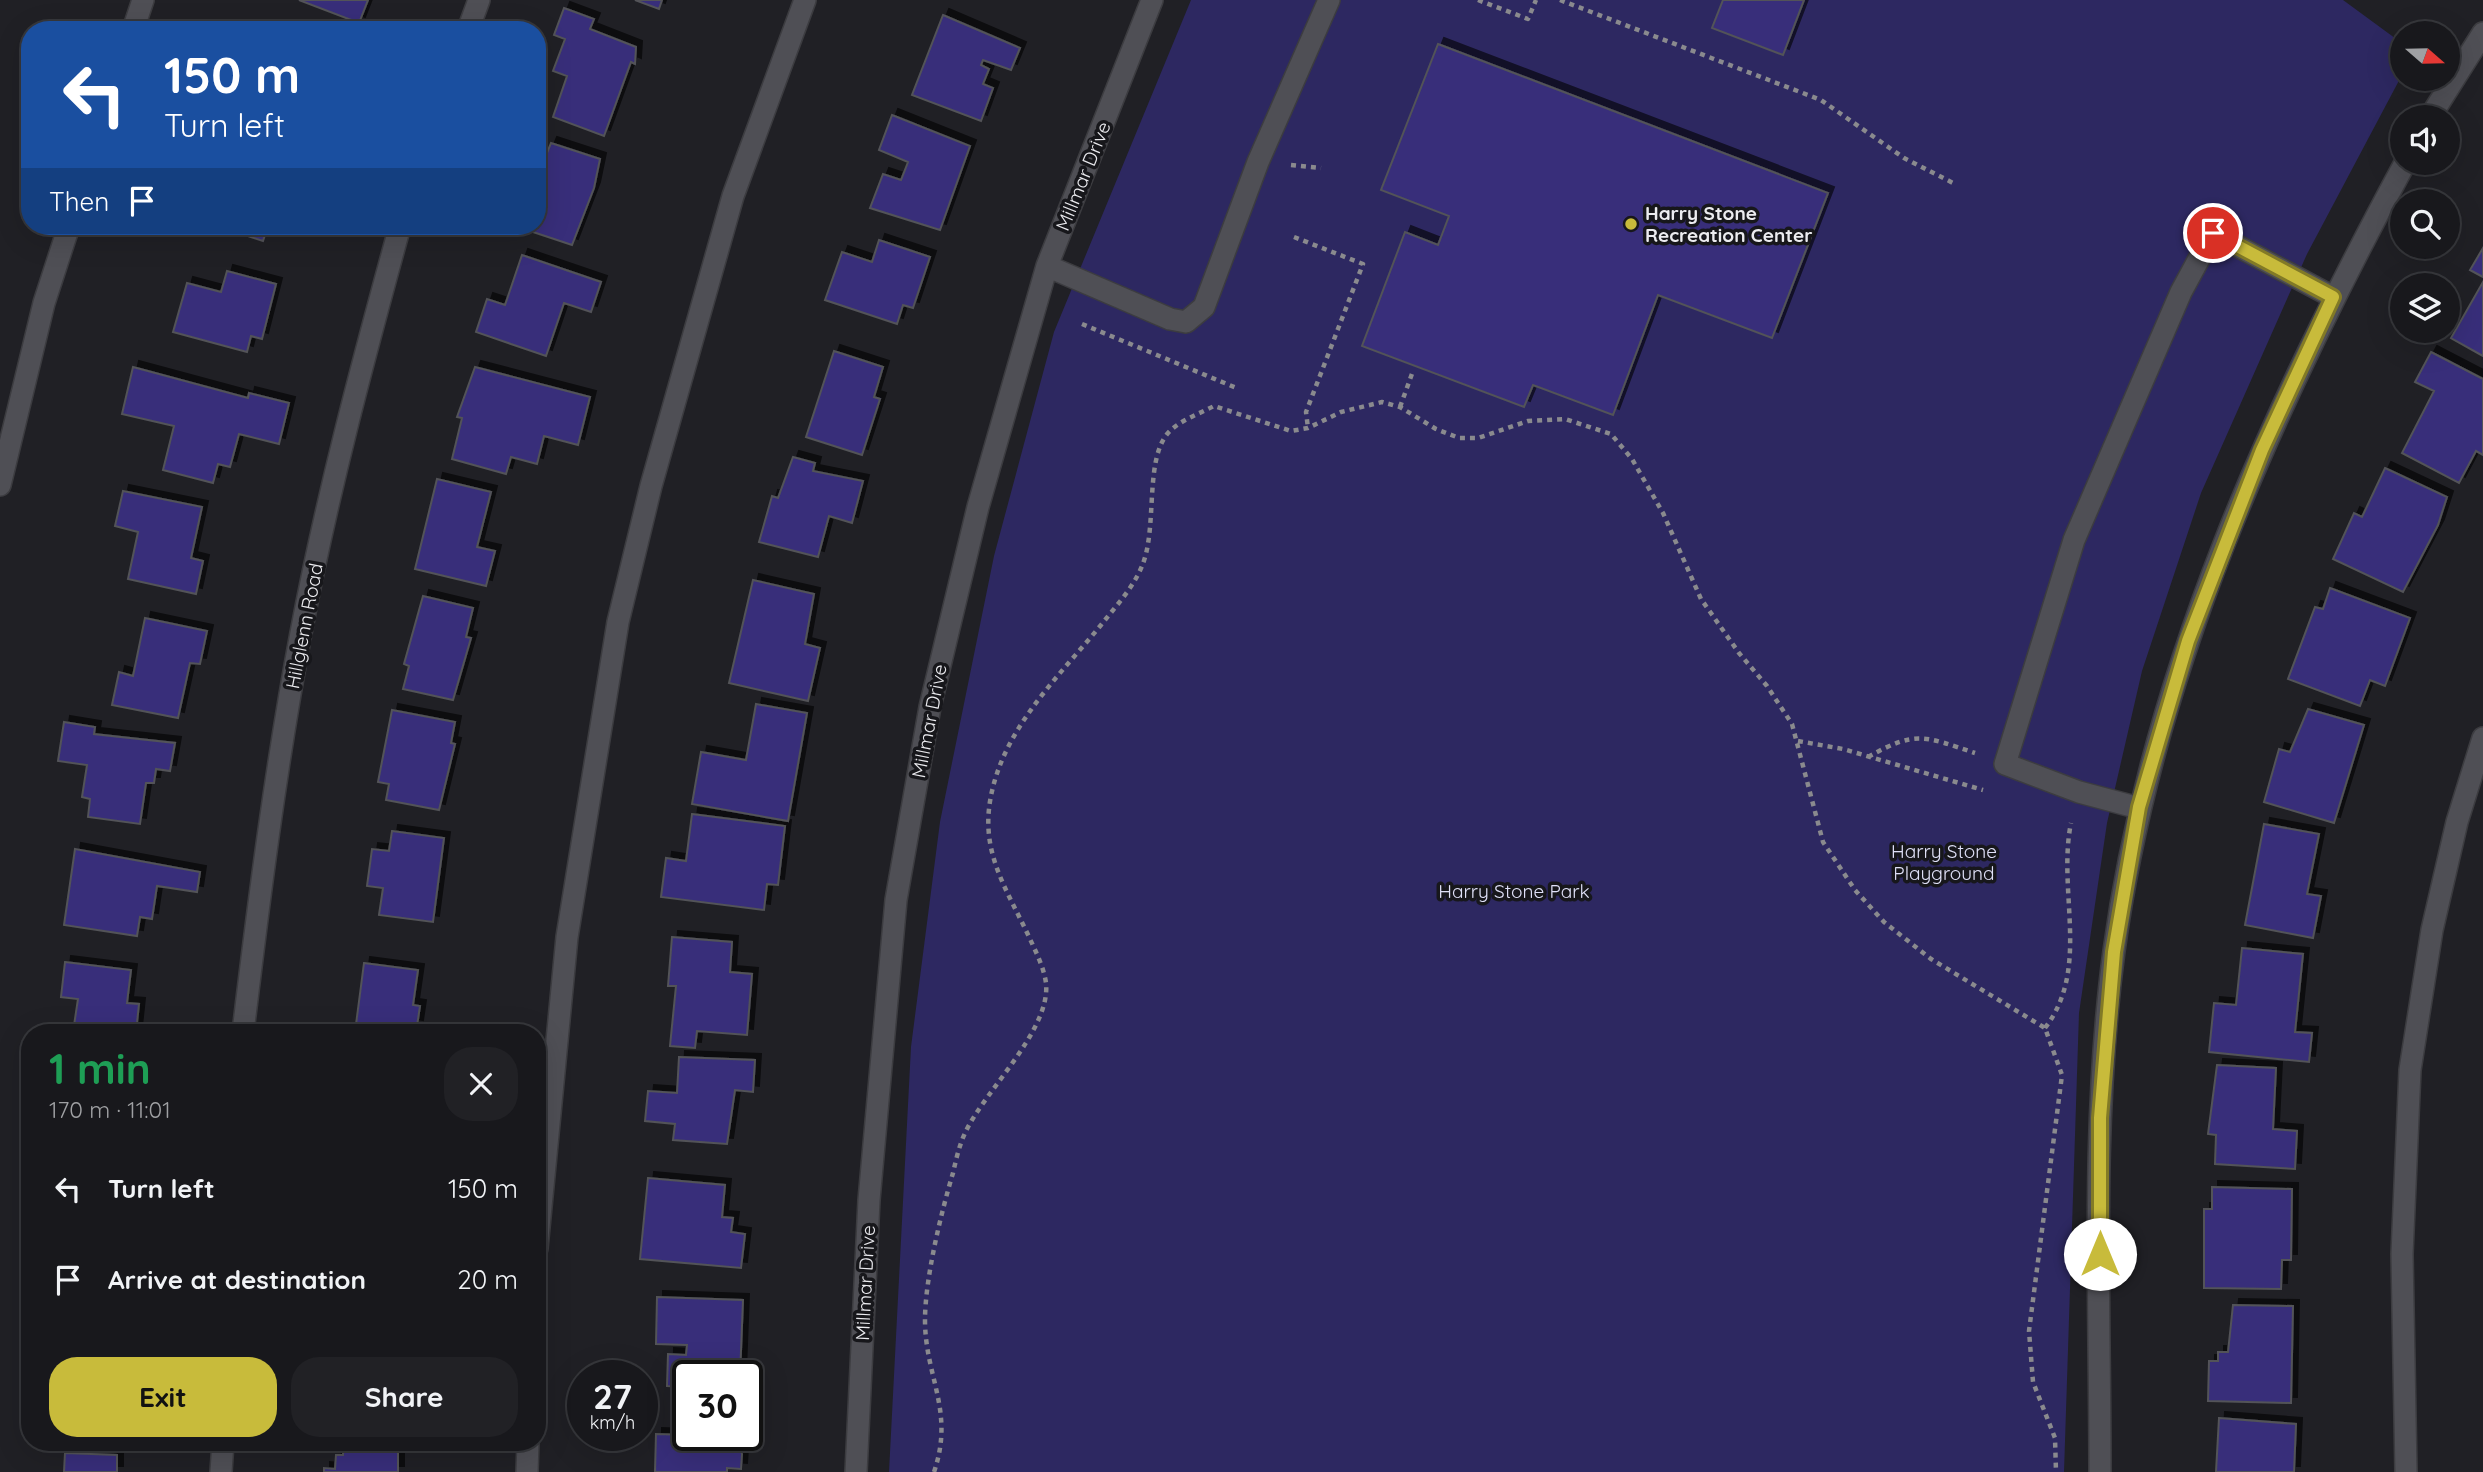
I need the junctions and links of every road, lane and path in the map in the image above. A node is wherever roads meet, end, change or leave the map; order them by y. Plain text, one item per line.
1 (143, 0) edge
2 (479, 0) edge
3 (805, 0) edge
4 (1152, 0) edge
5 (1329, 0) edge
6 (1478, 0) edge
7 (1536, 0) edge
8 (1560, 0) edge
9 (136, 21) edge
10 (471, 21) edge
11 (2483, 33) edge
12 (2438, 105) edge
13 (2399, 175) edge
14 (1955, 184) dead end
15 (66, 235) edge
16 (398, 235) edge
17 (1294, 237) dead end
18 (1047, 266) junction
19 (2333, 297) junction
20 (1082, 324) dead end
21 (1413, 371) dead end
22 (1239, 389) dead end
23 (1399, 407) junction
24 (1308, 428) junction
25 (0, 485) edge
26 (2483, 738) edge
27 (1798, 741) junction
28 (1942, 742) dead end
29 (1867, 757) junction
30 (1996, 794) dead end
31 (2139, 807) junction
32 (2073, 816) dead end
33 (244, 1024) edge
34 (2045, 1028) junction
35 (546, 1155) edge
36 (223, 1451) edge
37 (528, 1451) edge
38 (222, 1472) edge
39 (527, 1472) edge
40 (856, 1472) edge
41 (934, 1472) edge
42 (2056, 1472) edge
43 (2100, 1472) edge
44 (2406, 1472) edge

1 - 9 street
2 - 10 street
3 - 35 street
4 - 18 street, Millmar Drive
5 - 18 street
6 - 7 path
8 - 14 path
11 - 12 street
13 - 19 street
15 - 25 street
16 - 33 street, Hillglenn Road
17 - 24 path
18 - 40 street, Millmar Drive
19 - 31 street
19 - 31 street
20 - 22 path
21 - 23 path
23 - 24 path
23 - 27 path
24 - 41 path
26 - 44 street
27 - 29 path
27 - 34 path
28 - 29 path
29 - 30 path
31 - 43 street
32 - 34 path
34 - 42 path
36 - 38 street
37 - 39 street

